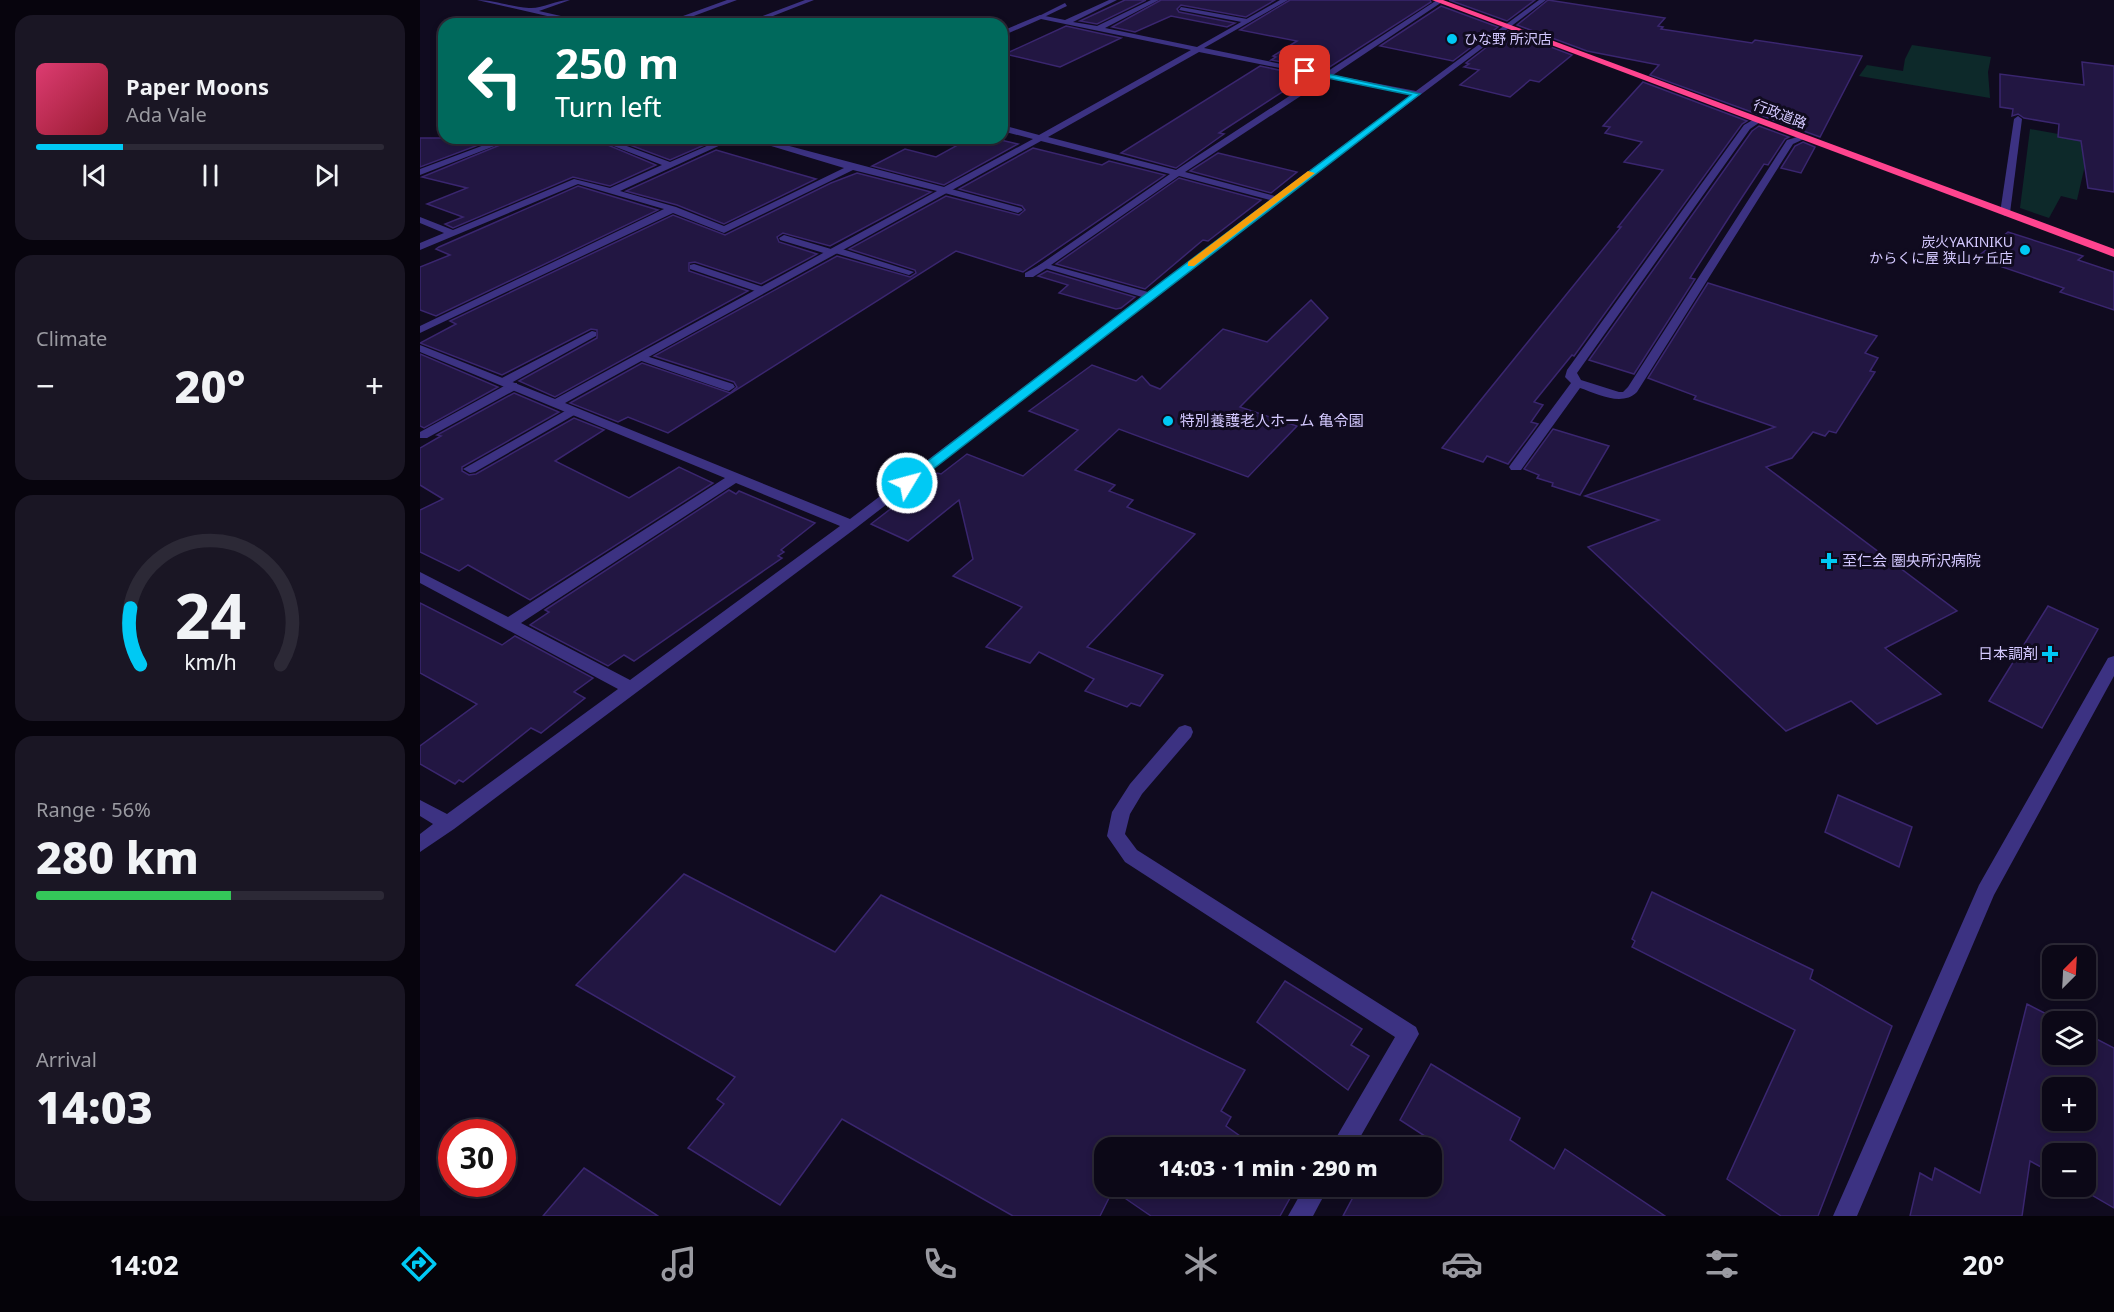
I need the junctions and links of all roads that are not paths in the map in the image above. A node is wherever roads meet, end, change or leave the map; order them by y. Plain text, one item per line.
1 (480, 0) edge
2 (567, 0) edge
3 (734, 0) edge
4 (811, 0) edge
5 (1114, 0) edge
6 (1156, 0) edge
7 (1286, 0) edge
8 (1543, 0) edge
9 (1438, 1) edge
10 (1065, 4) dead end
11 (1181, 9) dead end
12 (531, 11) junction
13 (1040, 17) junction
14 (564, 18) edge
15 (682, 18) edge
16 (762, 18) edge
17 (1247, 21) junction
18 (1066, 22) junction
19 (1507, 26) junction
20 (1097, 29) junction
21 (1008, 31) edge
22 (1198, 50) junction
23 (1326, 76) junction
24 (1417, 94) junction
25 (2018, 119) dead end
26 (1759, 120) junction
27 (1008, 130) edge
28 (1801, 136) junction
29 (1041, 138) junction
30 (495, 144) edge
31 (613, 144) edge
32 (718, 144) edge
33 (770, 144) edge
34 (670, 165) junction
35 (852, 167) junction
36 (420, 172) edge
37 (1178, 173) junction
38 (944, 190) junction
39 (611, 191) junction
40 (1277, 198) junction
41 (673, 209) junction
42 (1018, 210) dead end
43 (2005, 213) junction
44 (420, 220) edge
45 (453, 233) junction
46 (784, 238) dead end
47 (420, 247) edge
48 (833, 251) junction
49 (2114, 253) edge
50 (1043, 266) junction
51 (694, 267) dead end
52 (909, 272) dead end
53 (1029, 275) dead end
54 (762, 290) junction
55 (1149, 296) junction
56 (420, 330) edge
57 (592, 334) dead end
58 (420, 348) edge
59 (640, 357) junction
60 (1577, 383) junction
61 (508, 384) junction
62 (729, 387) dead end
63 (555, 404) junction
64 (572, 411) junction
65 (423, 435) dead end
66 (1516, 467) dead end
67 (470, 469) dead end
68 (734, 478) junction
69 (851, 525) junction
70 (420, 577) edge
71 (510, 623) junction
72 (2114, 662) edge
73 (629, 687) junction
74 (1185, 732) dead end
75 (420, 807) edge
76 (448, 824) junction
77 (420, 844) edge
78 (1348, 1137) edge
79 (1311, 1197) edge
80 (1300, 1216) edge
81 (1845, 1216) edge

1 - 12 street
2 - 12 street
3 - 15 street
4 - 16 street
5 - 18 street
6 - 20 street
7 - 17 street
8 - 19 street
9 - 19 highway, 行政道路
9 - 23 street
10 - 13 street
11 - 17 street
12 - 14 street
13 - 18 street
13 - 21 street
17 - 22 street
18 - 20 street
19 - 24 street
19 - 26 highway, 行政道路
20 - 22 street
22 - 23 street
22 - 29 street
23 - 24 street
23 - 37 street
24 - 40 street
25 - 43 street
26 - 28 highway, 行政道路
26 - 60 street
27 - 29 street
28 - 43 highway, 行政道路
28 - 60 street
29 - 37 street
29 - 38 street
30 - 36 street
31 - 34 street
32 - 34 street
33 - 35 street
34 - 39 street
35 - 38 street
35 - 41 street
37 - 40 street
37 - 50 street
38 - 42 street
38 - 48 street
39 - 41 street
39 - 45 street
40 - 55 street
41 - 56 street
43 - 49 highway, 行政道路
44 - 45 street
45 - 47 street
46 - 48 street
48 - 52 street
48 - 54 street
50 - 53 street
50 - 55 street
51 - 54 street
54 - 59 street
55 - 69 street
57 - 61 street
58 - 61 street
59 - 62 street
59 - 63 street
60 - 66 street
61 - 63 street
61 - 65 street
63 - 64 street
64 - 67 street
64 - 68 street
68 - 69 street
68 - 71 street
69 - 73 street
70 - 71 street
71 - 73 street
72 - 81 street
73 - 76 street
74 - 78 street
75 - 76 street
76 - 77 street
79 - 80 street

